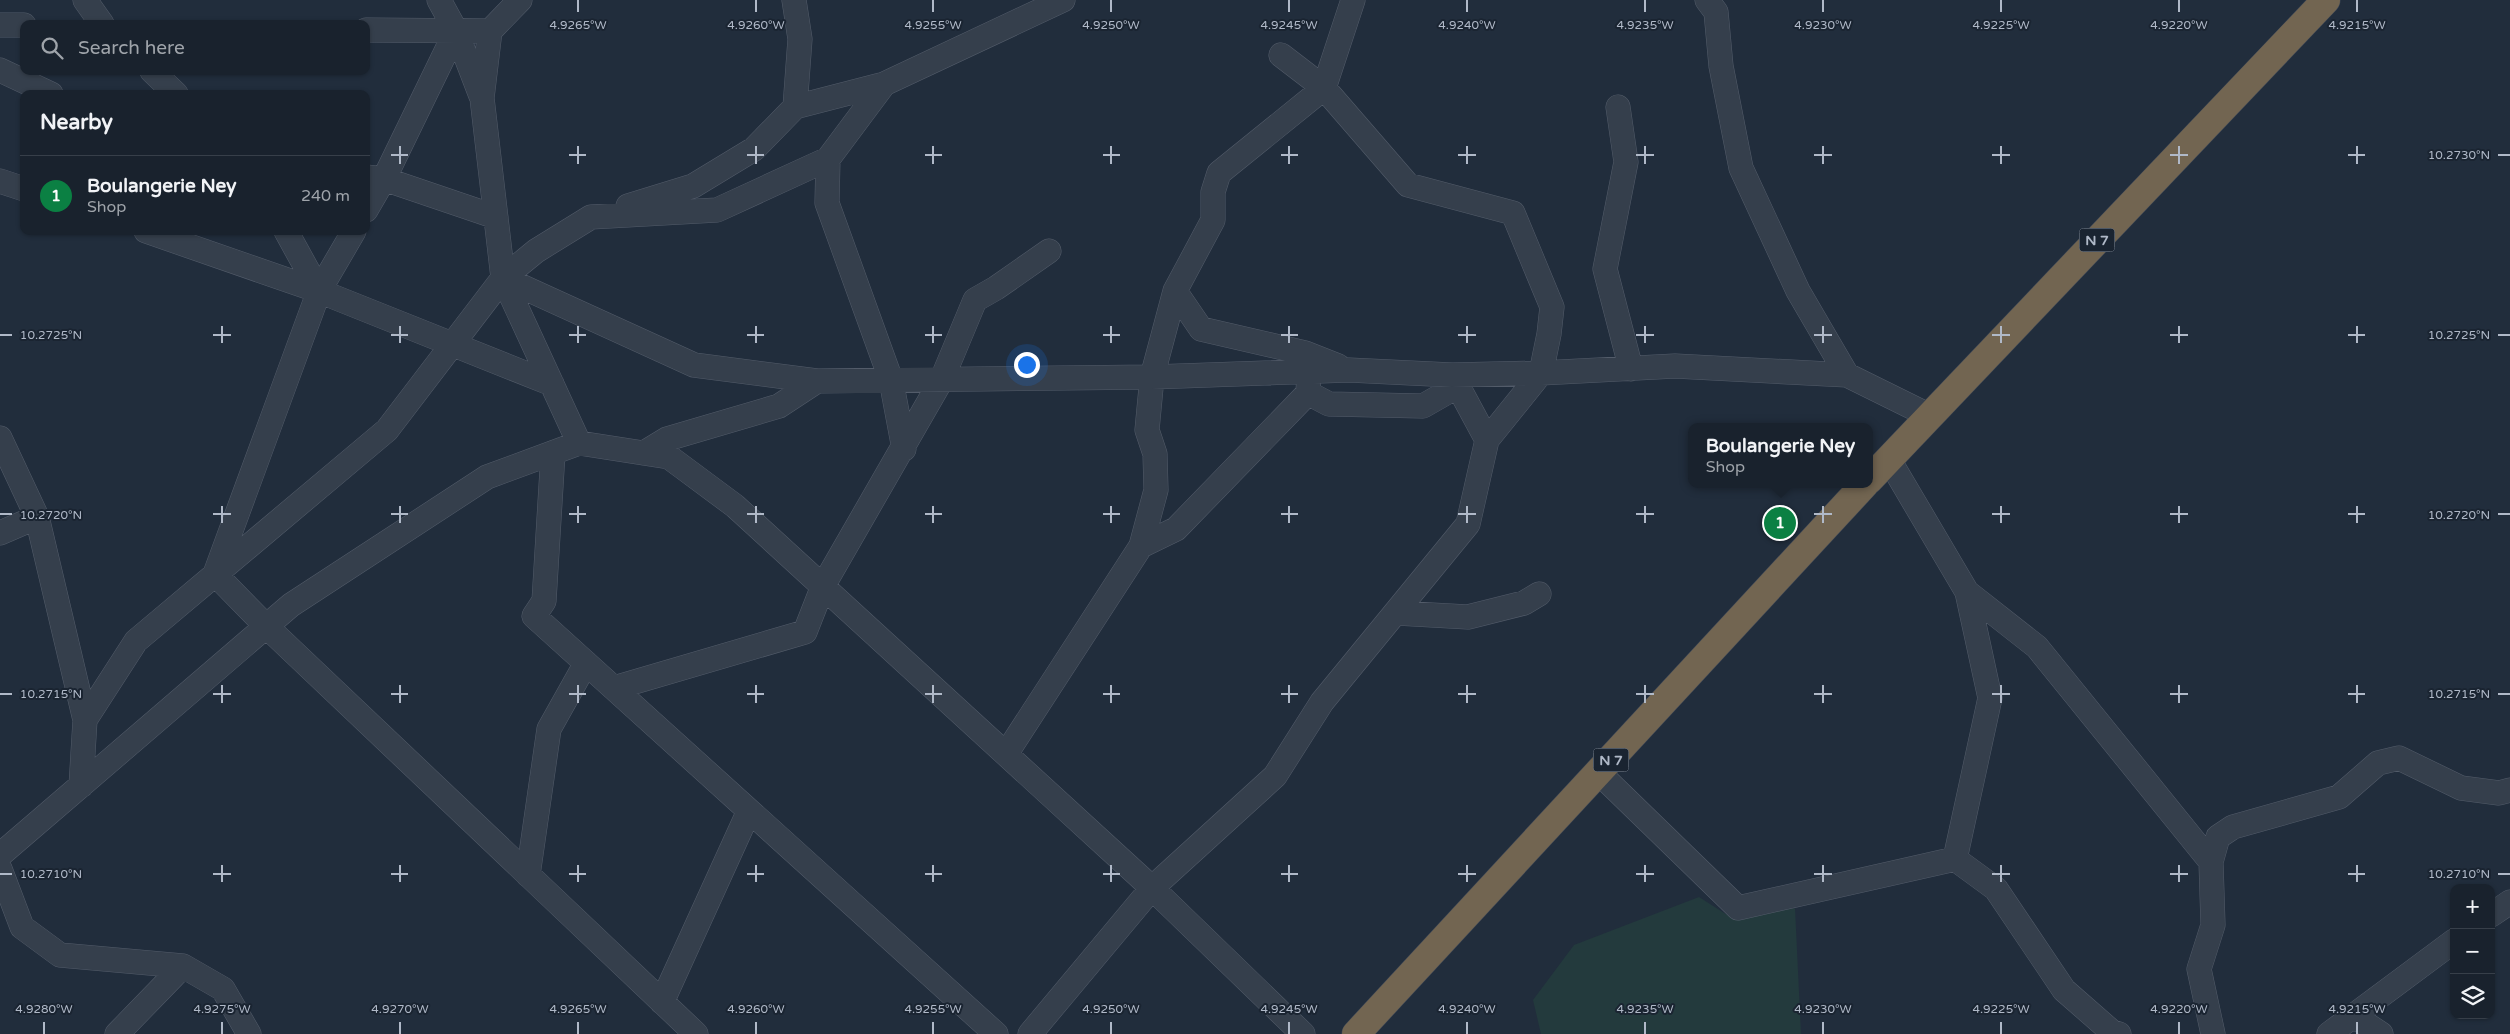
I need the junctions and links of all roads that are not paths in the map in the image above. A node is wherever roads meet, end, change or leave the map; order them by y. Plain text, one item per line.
1 (85, 0) edge
2 (439, 0) edge
3 (520, 0) edge
4 (794, 0) edge
5 (1063, 0) edge
6 (1353, 0) edge
7 (2326, 0) edge
8 (1714, 4) edge
9 (99, 20) edge
10 (0, 25) edge
11 (20, 25) edge
12 (370, 30) edge
13 (490, 31) junction
14 (456, 32) junction
15 (1281, 55) dead end
16 (0, 70) edge
17 (156, 75) edge
18 (884, 84) junction
19 (1324, 88) junction
20 (42, 90) edge
21 (172, 90) edge
22 (482, 98) junction
23 (795, 106) junction
24 (1618, 107) dead end
25 (828, 159) junction
26 (375, 178) edge
27 (0, 181) edge
28 (20, 188) edge
29 (370, 196) edge
30 (496, 217) junction
31 (591, 217) junction
32 (158, 235) edge
33 (288, 235) edge
34 (352, 235) edge
35 (1050, 251) dead end
36 (502, 278) junction
37 (319, 291) junction
38 (1175, 291) junction
39 (454, 344) junction
40 (1631, 369) junction
41 (1349, 370) junction
42 (1541, 374) junction
43 (1847, 375) junction
44 (1152, 377) junction
45 (942, 378) junction
46 (891, 380) junction
47 (1455, 380) junction
48 (817, 381) junction
49 (1308, 382) junction
50 (552, 384) junction
51 (1930, 416) junction
52 (0, 438) edge
53 (1488, 440) junction
54 (579, 443) junction
55 (904, 449) junction
56 (553, 452) junction
57 (644, 453) junction
58 (1888, 458) junction
59 (1873, 475) edge
60 (1861, 488) edge
61 (37, 517) junction
62 (0, 533) edge
63 (1141, 546) junction
64 (215, 574) junction
65 (823, 586) junction
66 (1967, 592) junction
67 (1539, 594) dead end
68 (1396, 613) junction
69 (266, 626) junction
70 (586, 663) junction
71 (614, 688) junction
72 (85, 720) junction
73 (1006, 754) junction
74 (1599, 773) junction
75 (81, 786) junction
76 (2510, 790) edge
77 (750, 811) junction
78 (0, 855) edge
79 (1955, 859) junction
80 (2210, 862) junction
81 (0, 869) edge
82 (528, 875) junction
83 (1152, 888) junction
84 (2510, 902) edge
85 (2495, 912) edge
86 (2450, 944) edge
87 (183, 966) junction
88 (662, 1002) junction
89 (2354, 1016) junction
90 (2114, 1033) edge
91 (117, 1034) edge
92 (249, 1034) edge
93 (696, 1034) edge
94 (996, 1034) edge
95 (1030, 1034) edge
96 (1303, 1034) edge
97 (1356, 1034) edge
98 (2213, 1034) edge
99 (2329, 1034) edge
100 (2381, 1034) edge

1 - 9 street
2 - 14 street
3 - 13 street
4 - 23 street
5 - 18 street
6 - 19 street
7 - 51 highway, N 7
8 - 43 street
10 - 11 street
12 - 14 street
13 - 14 street
13 - 22 street
14 - 22 street
14 - 26 street
15 - 19 street
16 - 20 street
17 - 21 street
18 - 23 street
18 - 25 street
19 - 38 street
19 - 42 street
22 - 30 street
23 - 31 street
24 - 40 street
25 - 31 street
25 - 46 street
26 - 29 street
26 - 30 street
27 - 28 street
30 - 36 street
31 - 36 street
32 - 37 street
33 - 37 street
34 - 37 street
35 - 45 street
36 - 39 street
36 - 48 street
36 - 50 street
37 - 39 street
37 - 64 street
38 - 41 street
38 - 44 street
39 - 50 street
39 - 64 street
40 - 42 street
40 - 43 street
41 - 47 street
41 - 49 street
42 - 47 street
42 - 53 street
43 - 51 street
44 - 45 street
44 - 49 street
44 - 63 street
45 - 46 street
45 - 55 street
46 - 48 street
46 - 55 street
47 - 49 street
47 - 53 street
48 - 57 street
49 - 63 street
50 - 54 street
51 - 58 highway, N 7
52 - 61 street
53 - 68 street
54 - 56 street
54 - 57 street
55 - 65 street
56 - 69 street
56 - 70 street
57 - 65 street
58 - 59 highway, N 7
58 - 66 street
60 - 74 highway, N 7
61 - 62 street
61 - 72 street
63 - 73 street
64 - 69 street
64 - 72 street
65 - 71 street
65 - 73 street
66 - 79 street
66 - 80 street
67 - 68 street
68 - 83 street
69 - 75 street
69 - 82 street
70 - 71 street
70 - 82 street
71 - 77 street
72 - 75 street
73 - 83 street
74 - 79 street
74 - 97 highway, N 7
75 - 78 street
76 - 80 street
77 - 88 street
77 - 94 street
79 - 90 street
80 - 98 street
81 - 87 street
82 - 88 street
83 - 95 street
83 - 96 street
84 - 85 street
86 - 89 street
87 - 91 street
87 - 92 street
88 - 93 street
89 - 99 street
89 - 100 street

